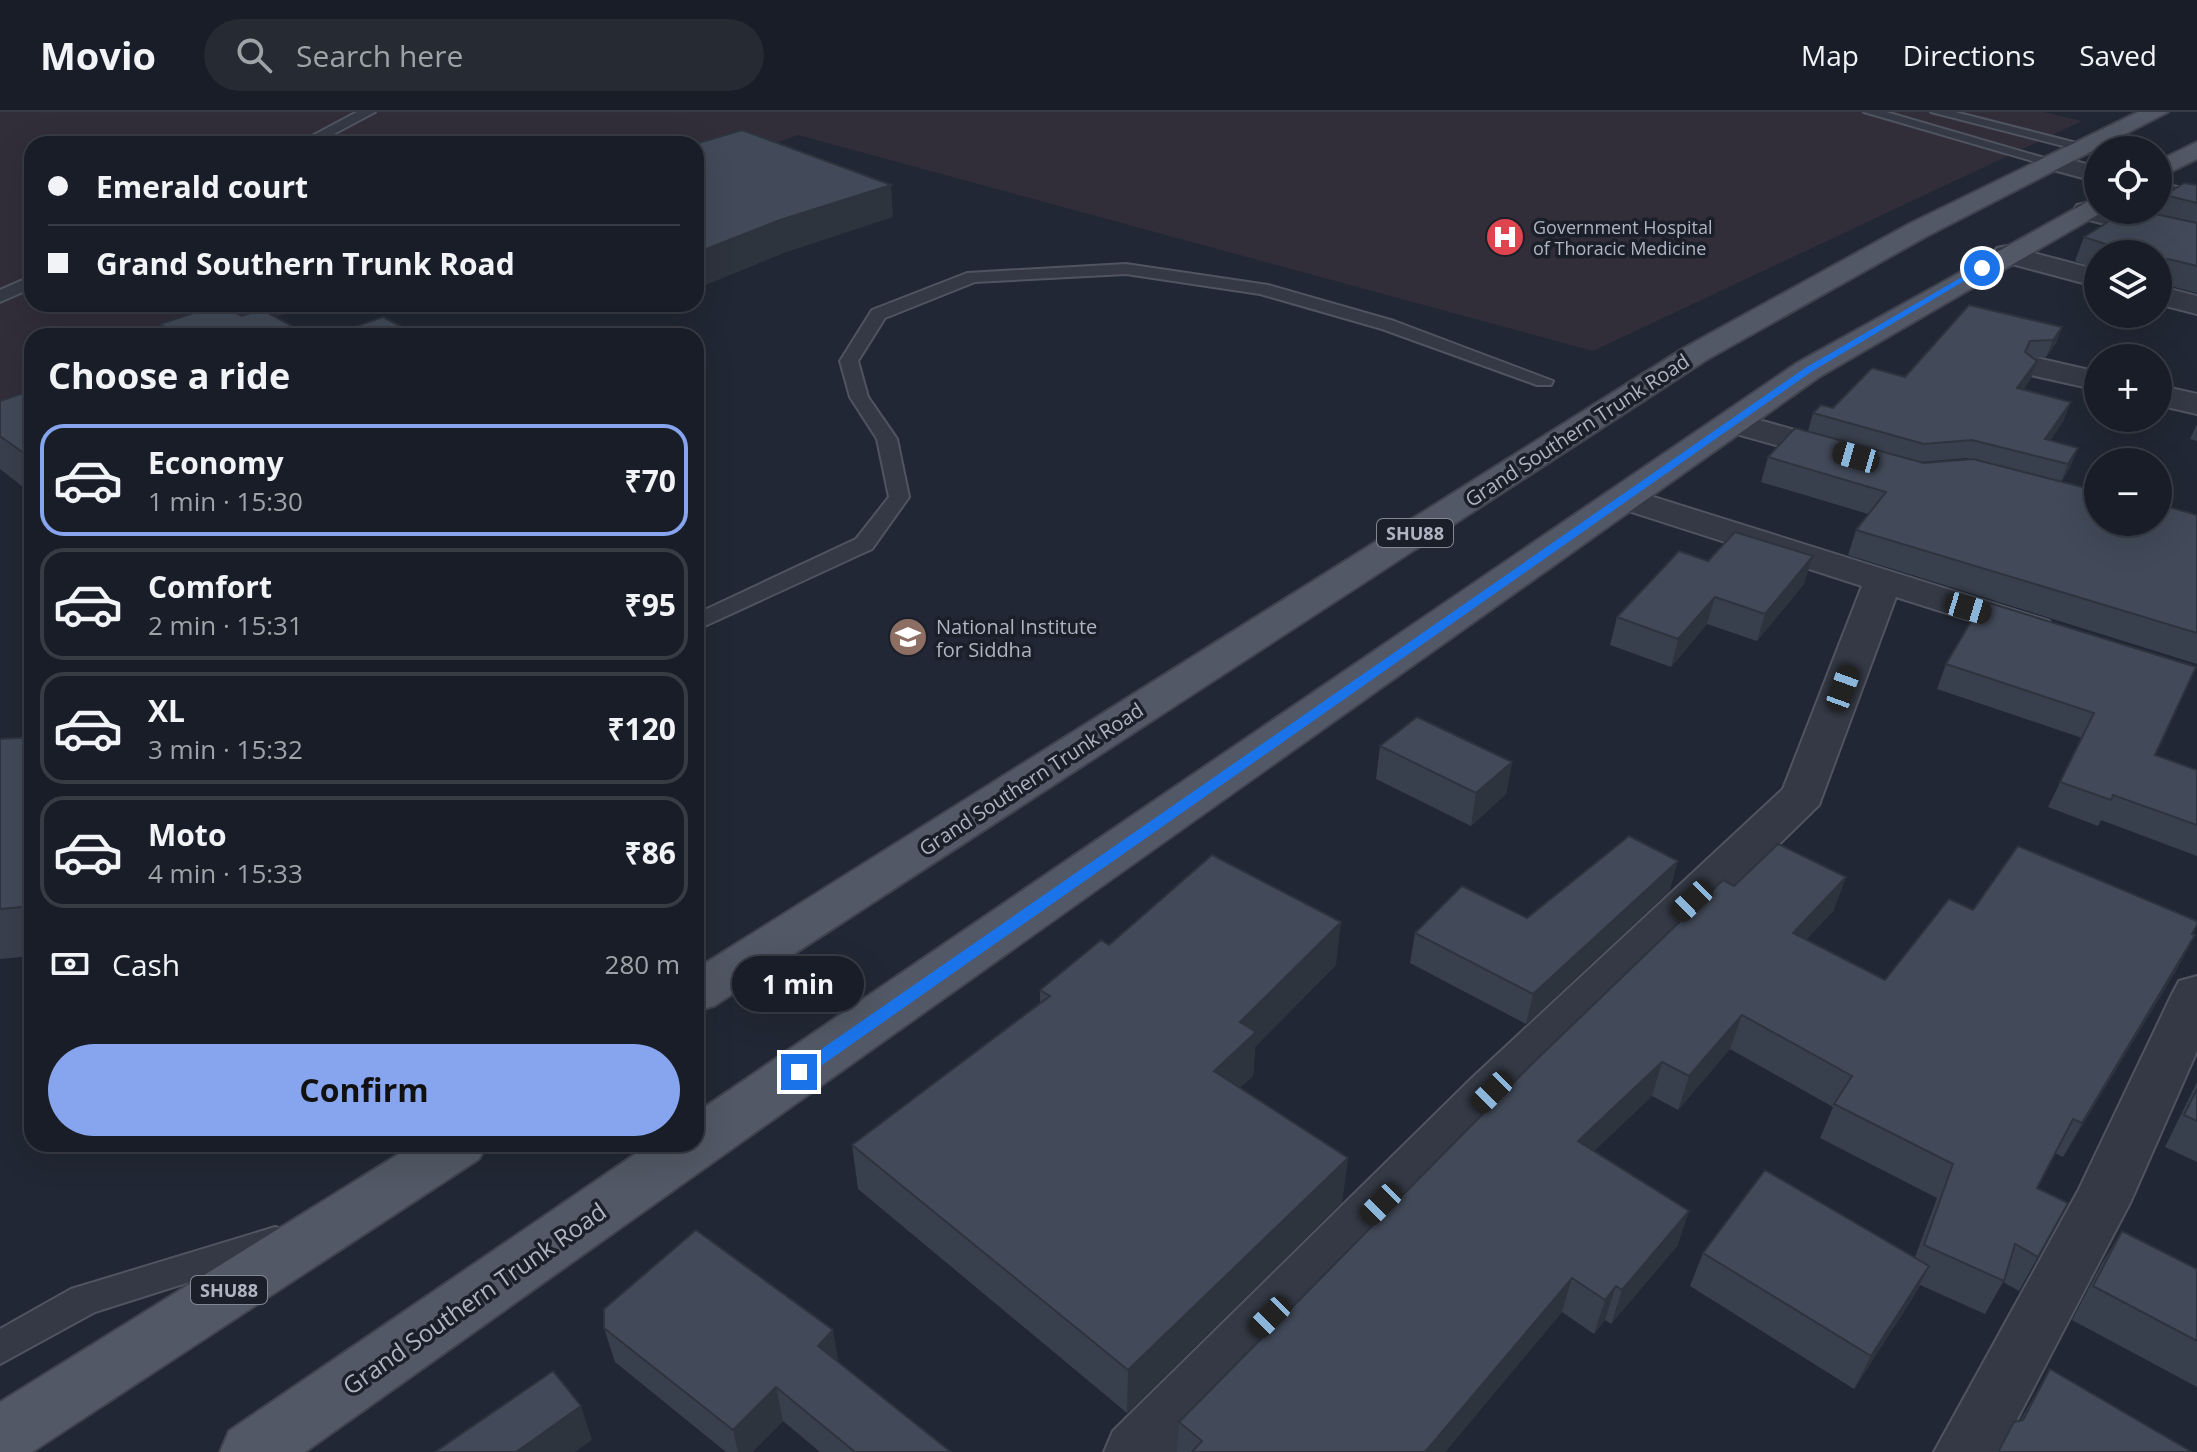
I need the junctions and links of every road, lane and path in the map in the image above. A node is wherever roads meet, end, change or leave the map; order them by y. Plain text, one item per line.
1 (368, 112) edge
2 (1871, 112) edge
3 (1938, 112) edge
4 (2156, 112) edge
5 (320, 136) edge
6 (2129, 136) edge
7 (2197, 149) edge
8 (2172, 165) edge
9 (2084, 174) edge
10 (2084, 174) edge
11 (2084, 176) edge
12 (2084, 177) edge
13 (2172, 181) edge
14 (2197, 199) edge
15 (2171, 224) edge
16 (2197, 239) edge
17 (2007, 254) junction
18 (2084, 275) edge
19 (24, 285) edge
20 (0, 297) edge
21 (2172, 299) edge
22 (2197, 305) edge
23 (2037, 367) edge
24 (2084, 378) edge
25 (1544, 381) dead end
26 (2172, 398) edge
27 (2197, 404) edge
28 (1734, 423) junction
29 (1871, 462) edge
30 (1625, 499) junction
31 (1883, 581) junction
32 (704, 619) edge
33 (2062, 638) edge
34 (704, 988) edge
35 (2197, 994) edge
36 (704, 1138) edge
37 (446, 1152) edge
38 (684, 1152) edge
39 (334, 1222) junction
40 (0, 1348) edge
41 (0, 1437) edge
42 (252, 1452) edge
43 (1136, 1452) edge
44 (1966, 1452) edge

1 - 5 lane
2 - 9 lane
3 - 10 lane
4 - 6 main road, Grand Southern Trunk Road / SHU88
7 - 8 main road
11 - 34 main road, Grand Southern Trunk Road / SHU88
12 - 17 main road, Grand Southern Trunk Road / SHU88
13 - 14 street
15 - 16 street
17 - 18 street
17 - 28 main road, Grand Southern Trunk Road / SHU88
19 - 20 lane
21 - 22 street
23 - 24 street
25 - 32 lane
26 - 27 street
28 - 29 street
28 - 30 main road, Grand Southern Trunk Road / SHU88
30 - 31 street
30 - 36 main road, Grand Southern Trunk Road / SHU88
31 - 33 street
31 - 43 street
35 - 44 street
37 - 39 main road, SHU88
38 - 42 main road, Grand Southern Trunk Road / SHU88
39 - 40 lane
39 - 41 main road, SHU88

